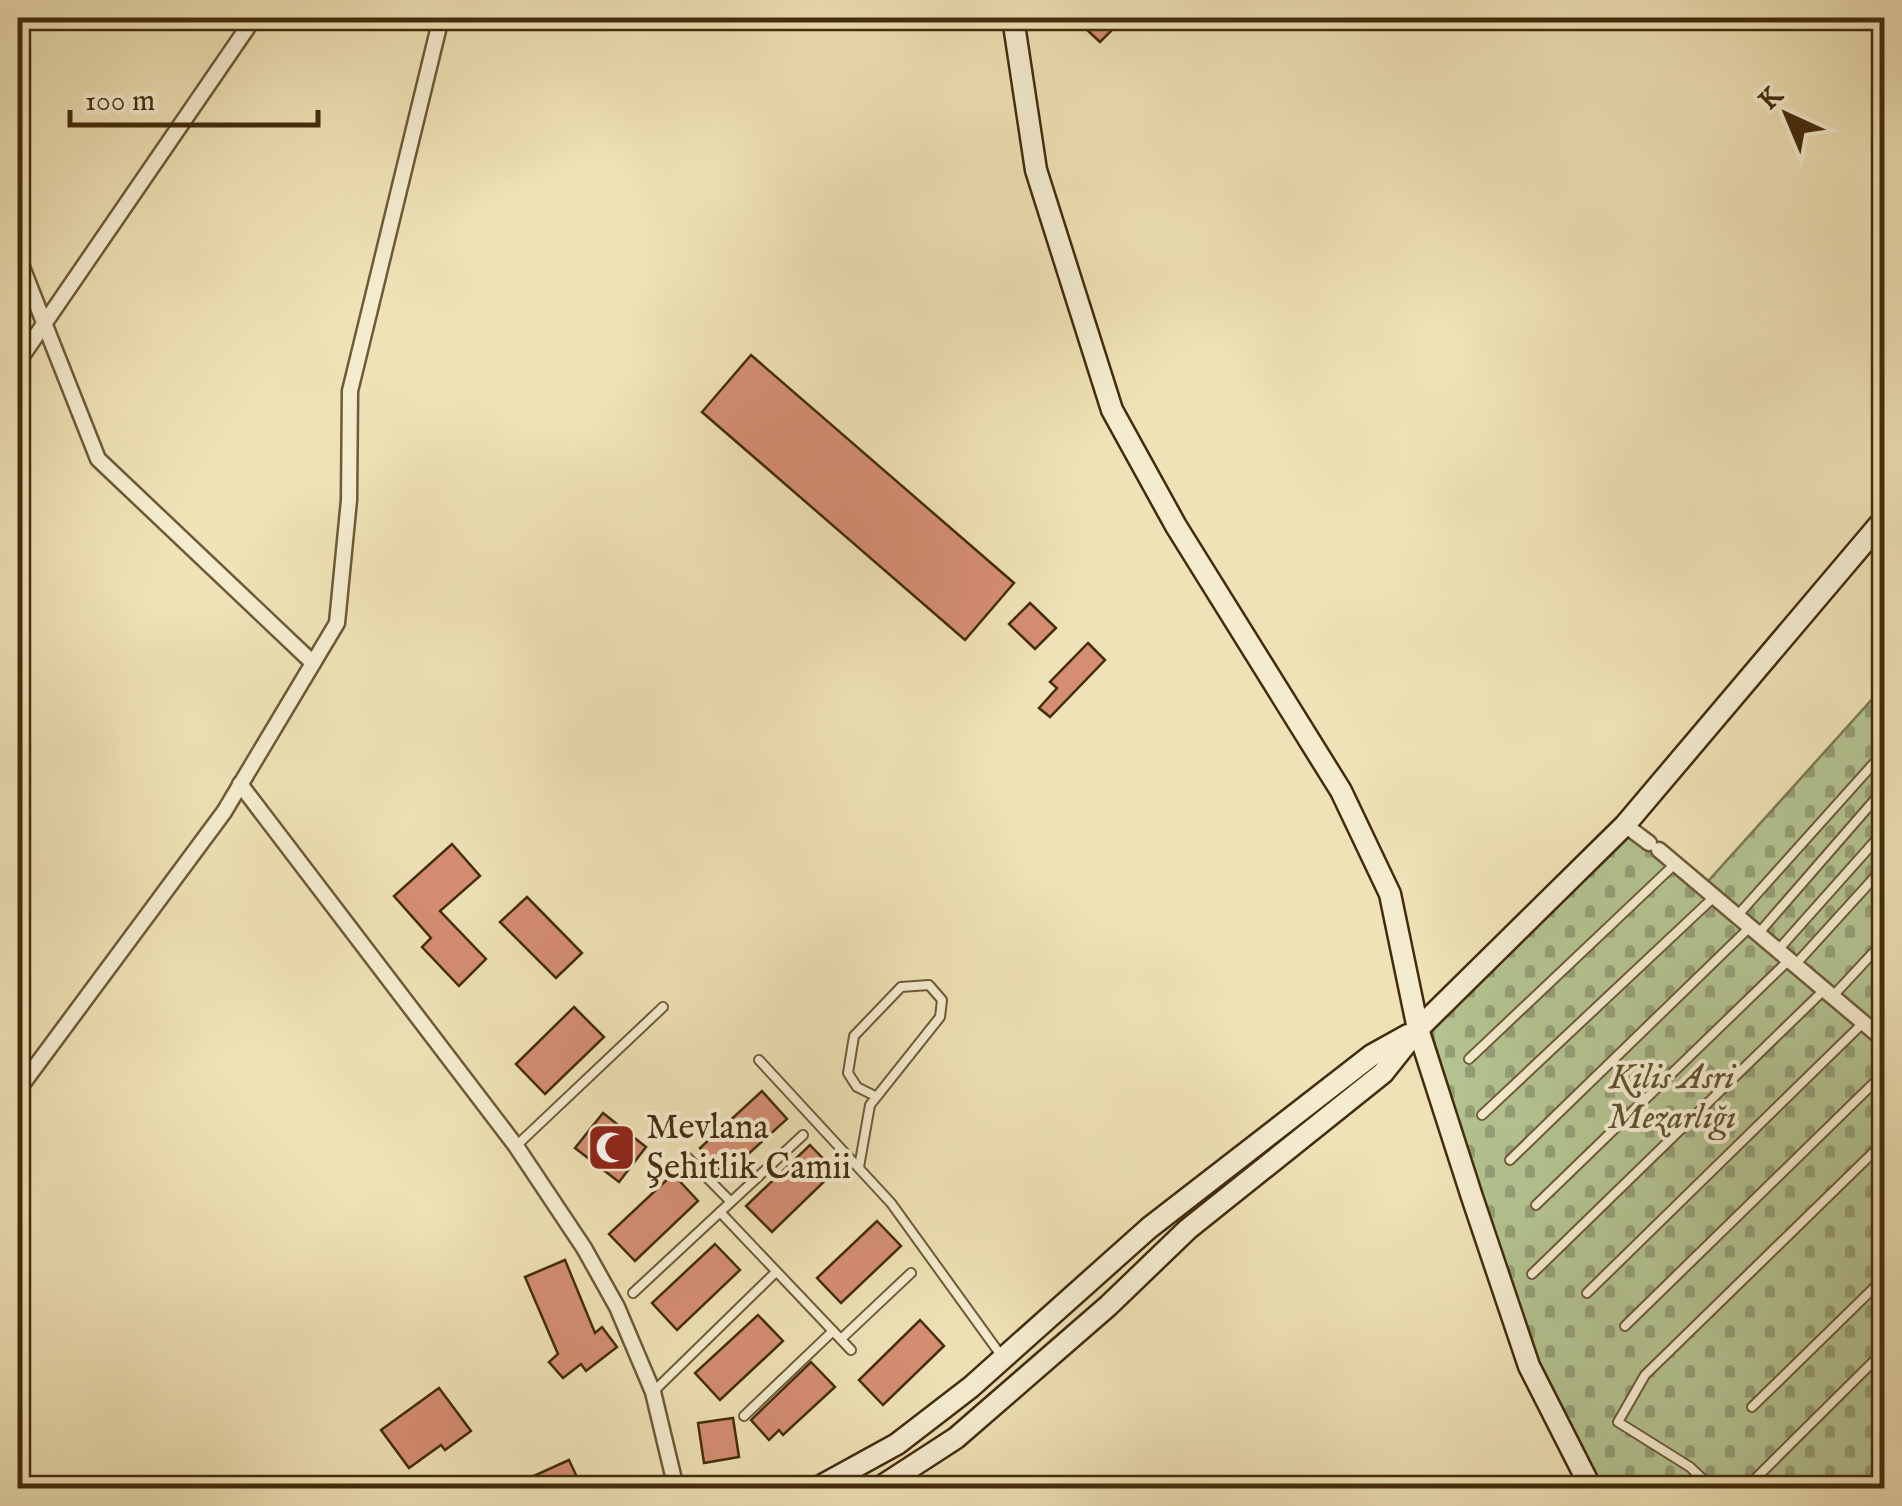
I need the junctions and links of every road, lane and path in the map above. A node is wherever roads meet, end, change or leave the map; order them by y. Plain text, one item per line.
1 (254, 18) edge
2 (441, 18) edge
3 (1014, 18) edge
4 (18, 257) edge
5 (45, 325) junction
6 (18, 362) edge
7 (1884, 519) edge
8 (313, 663) junction
9 (1884, 752) edge
10 (240, 784) junction
11 (1884, 789) edge
12 (1625, 825) junction
13 (1884, 831) edge
14 (1676, 864) junction
15 (1884, 868) edge
16 (1714, 896) junction
17 (1736, 916) junction
18 (1754, 931) junction
19 (1884, 941) edge
20 (1788, 958) junction
21 (1828, 994) junction
22 (663, 1007) dead end
23 (1884, 1017) edge
24 (1418, 1029) junction
25 (1873, 1031) edge
26 (759, 1060) dead end
27 (1469, 1060) dead end
28 (1884, 1072) edge
29 (18, 1090) edge
30 (875, 1096) junction
31 (1482, 1116) dead end
32 (803, 1135) dead end
33 (1884, 1142) edge
34 (516, 1146) junction
35 (684, 1154) dead end
36 (1510, 1160) dead end
37 (860, 1167) junction
38 (730, 1202) junction
39 (1536, 1205) dead end
40 (720, 1212) junction
41 (776, 1272) junction
42 (911, 1273) dead end
43 (1532, 1274) dead end
44 (1884, 1278) edge
45 (633, 1292) dead end
46 (1587, 1294) dead end
47 (1625, 1326) dead end
48 (833, 1331) junction
49 (841, 1339) junction
50 (851, 1350) dead end
51 (1884, 1351) edge
52 (1003, 1358) junction
53 (653, 1392) junction
54 (1752, 1407) dead end
55 (744, 1416) dead end
56 (676, 1488) edge
57 (817, 1488) edge
58 (878, 1488) edge
59 (1590, 1488) edge
60 (1712, 1488) edge
61 (1746, 1488) edge

1 - 5 street
2 - 8 street
3 - 24 street
4 - 5 street
5 - 6 street
5 - 8 street
7 - 12 street
8 - 10 street
9 - 17 lane
10 - 29 street
10 - 34 street
11 - 18 lane
12 - 14 street
12 - 24 street
13 - 20 lane
14 - 16 street
14 - 27 lane
15 - 20 lane
16 - 17 street
16 - 31 lane
17 - 18 street
18 - 20 street
18 - 36 lane
19 - 21 lane
20 - 21 street
20 - 39 lane
21 - 25 street
21 - 43 lane
22 - 34 lane
23 - 25 lane
24 - 52 street
24 - 58 street
24 - 59 street
25 - 46 lane
26 - 37 lane
28 - 47 lane
30 - 30 lane
30 - 37 lane
32 - 38 lane
33 - 60 lane
34 - 53 street
35 - 38 lane
37 - 52 lane
38 - 40 lane
40 - 41 lane
40 - 45 lane
41 - 48 lane
41 - 53 lane
42 - 49 lane
44 - 54 lane
48 - 49 lane
48 - 55 lane
49 - 50 lane
51 - 61 lane
52 - 57 street
53 - 56 street

